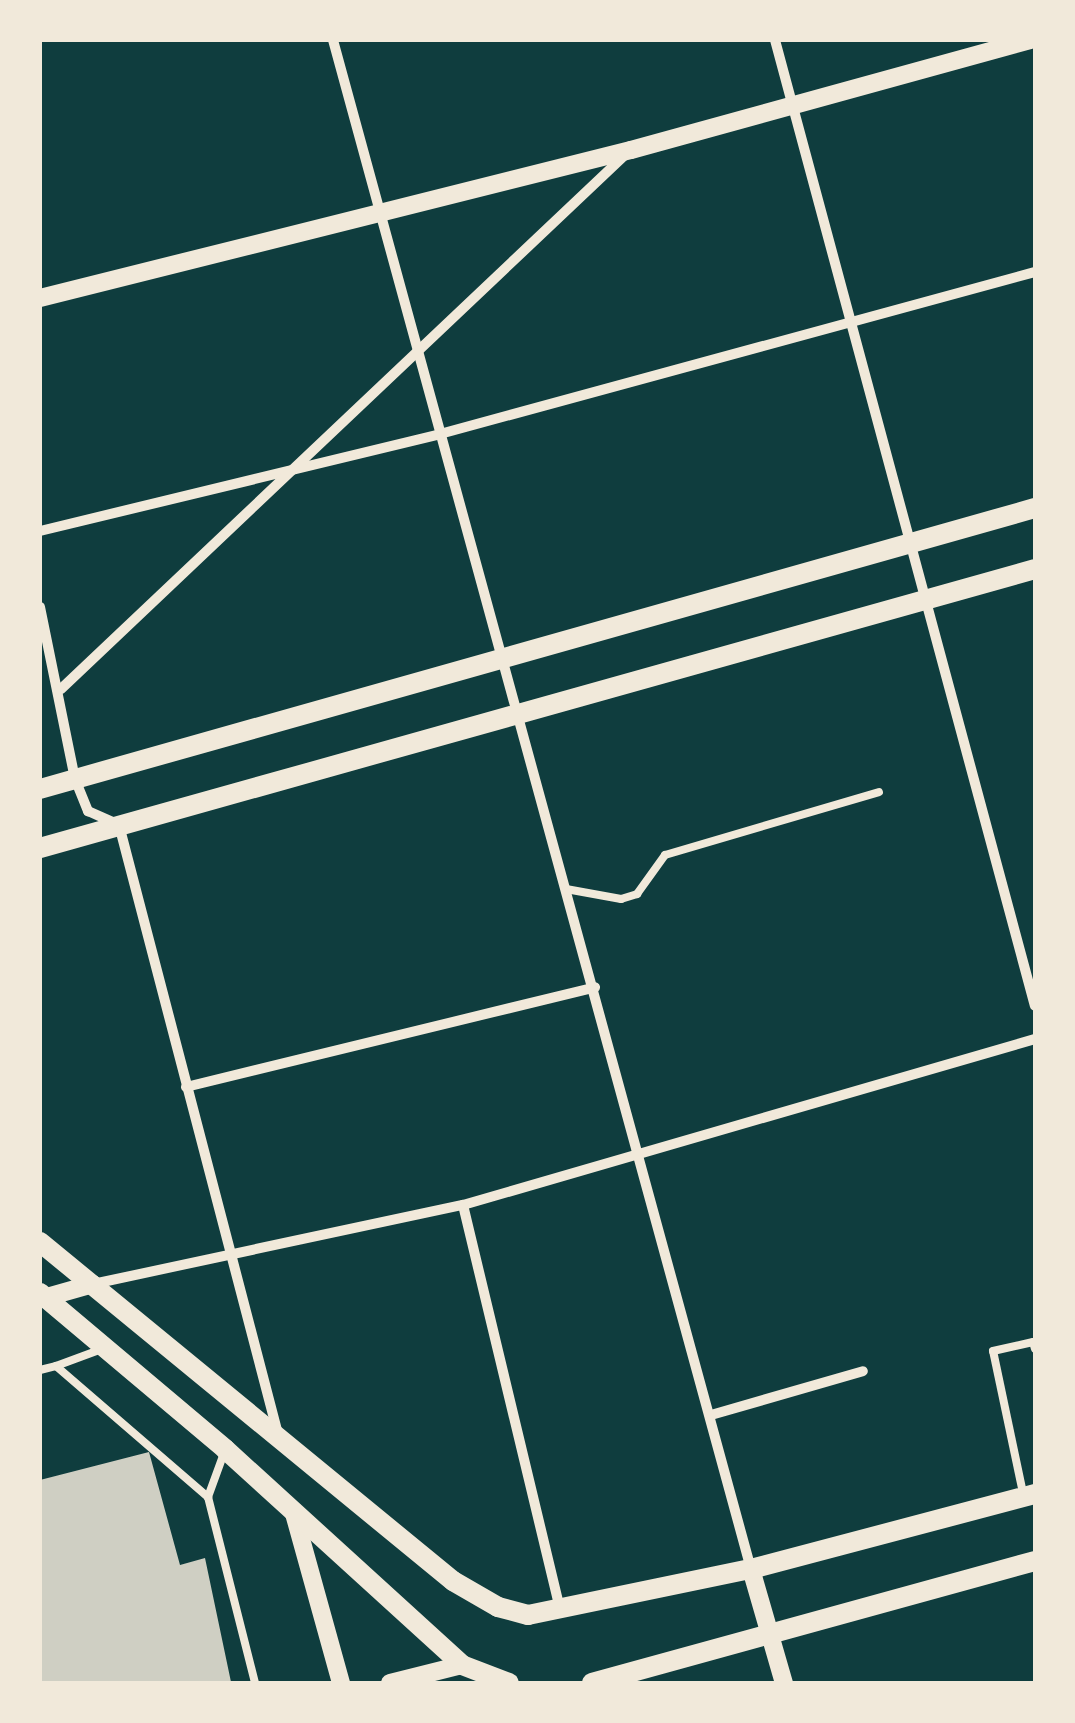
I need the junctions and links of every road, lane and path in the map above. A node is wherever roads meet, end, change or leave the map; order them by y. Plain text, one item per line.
1 (333, 40) edge
2 (774, 40) edge
3 (1030, 40) edge
4 (790, 102) junction
5 (631, 150) junction
6 (378, 212) junction
7 (1035, 272) edge
8 (40, 298) edge
9 (850, 322) junction
10 (416, 351) junction
11 (440, 434) junction
12 (286, 473) junction
13 (1035, 508) edge
14 (40, 531) edge
15 (910, 543) junction
16 (1035, 569) edge
17 (926, 599) junction
18 (40, 607) edge
19 (504, 661) junction
20 (61, 689) junction
21 (518, 719) junction
22 (75, 780) junction
23 (40, 789) edge
24 (880, 792) dead end
25 (118, 824) junction
26 (40, 848) edge
27 (566, 888) junction
28 (595, 986) junction
29 (1035, 1006) edge
30 (1035, 1039) edge
31 (186, 1087) junction
32 (637, 1154) junction
33 (463, 1205) junction
34 (40, 1242) edge
35 (228, 1256) junction
36 (93, 1284) junction
37 (42, 1296) edge
38 (106, 1348) junction
39 (1035, 1349) edge
40 (56, 1366) junction
41 (40, 1370) edge
42 (863, 1371) dead end
43 (711, 1415) junction
44 (281, 1446) junction
45 (225, 1449) junction
46 (1030, 1496) edge
47 (208, 1498) junction
48 (293, 1509) junction
49 (1035, 1561) edge
50 (751, 1569) junction
51 (562, 1613) junction
52 (771, 1634) junction
53 (462, 1665) junction
54 (644, 1678) edge
55 (255, 1683) edge
56 (341, 1683) edge
57 (390, 1683) edge
58 (509, 1683) edge
59 (592, 1683) edge
60 (784, 1683) edge

1 - 6 street
2 - 4 street
3 - 4 street
4 - 5 street
4 - 9 street
5 - 6 street
5 - 10 street
6 - 8 street
6 - 10 street
7 - 9 street
9 - 11 street
9 - 15 street
10 - 11 street
10 - 12 street
11 - 12 street
11 - 19 street
12 - 14 street
12 - 20 street
13 - 15 main road
15 - 17 street
15 - 19 main road
16 - 17 main road
17 - 21 main road
17 - 29 street
18 - 20 street
19 - 21 street
19 - 22 main road
20 - 22 street
21 - 25 main road
21 - 27 street
22 - 23 main road
22 - 25 street
24 - 27 lane
25 - 26 main road
25 - 31 street
27 - 28 street
28 - 31 street
28 - 32 street
30 - 32 street
31 - 35 street
32 - 33 street
32 - 43 street
33 - 35 street
33 - 51 street
34 - 36 main road
35 - 36 street
35 - 44 street
36 - 37 street
36 - 44 main road
37 - 38 main road
38 - 40 lane
38 - 45 main road
39 - 46 lane
40 - 41 lane
40 - 47 lane
42 - 43 street
43 - 50 street
44 - 51 main road
45 - 47 lane
45 - 48 main road
46 - 50 main road
47 - 55 lane
48 - 53 main road
48 - 56 street
49 - 52 main road
50 - 51 main road
50 - 52 street
52 - 54 main road
52 - 60 street
53 - 57 street
53 - 58 main road
54 - 59 main road

